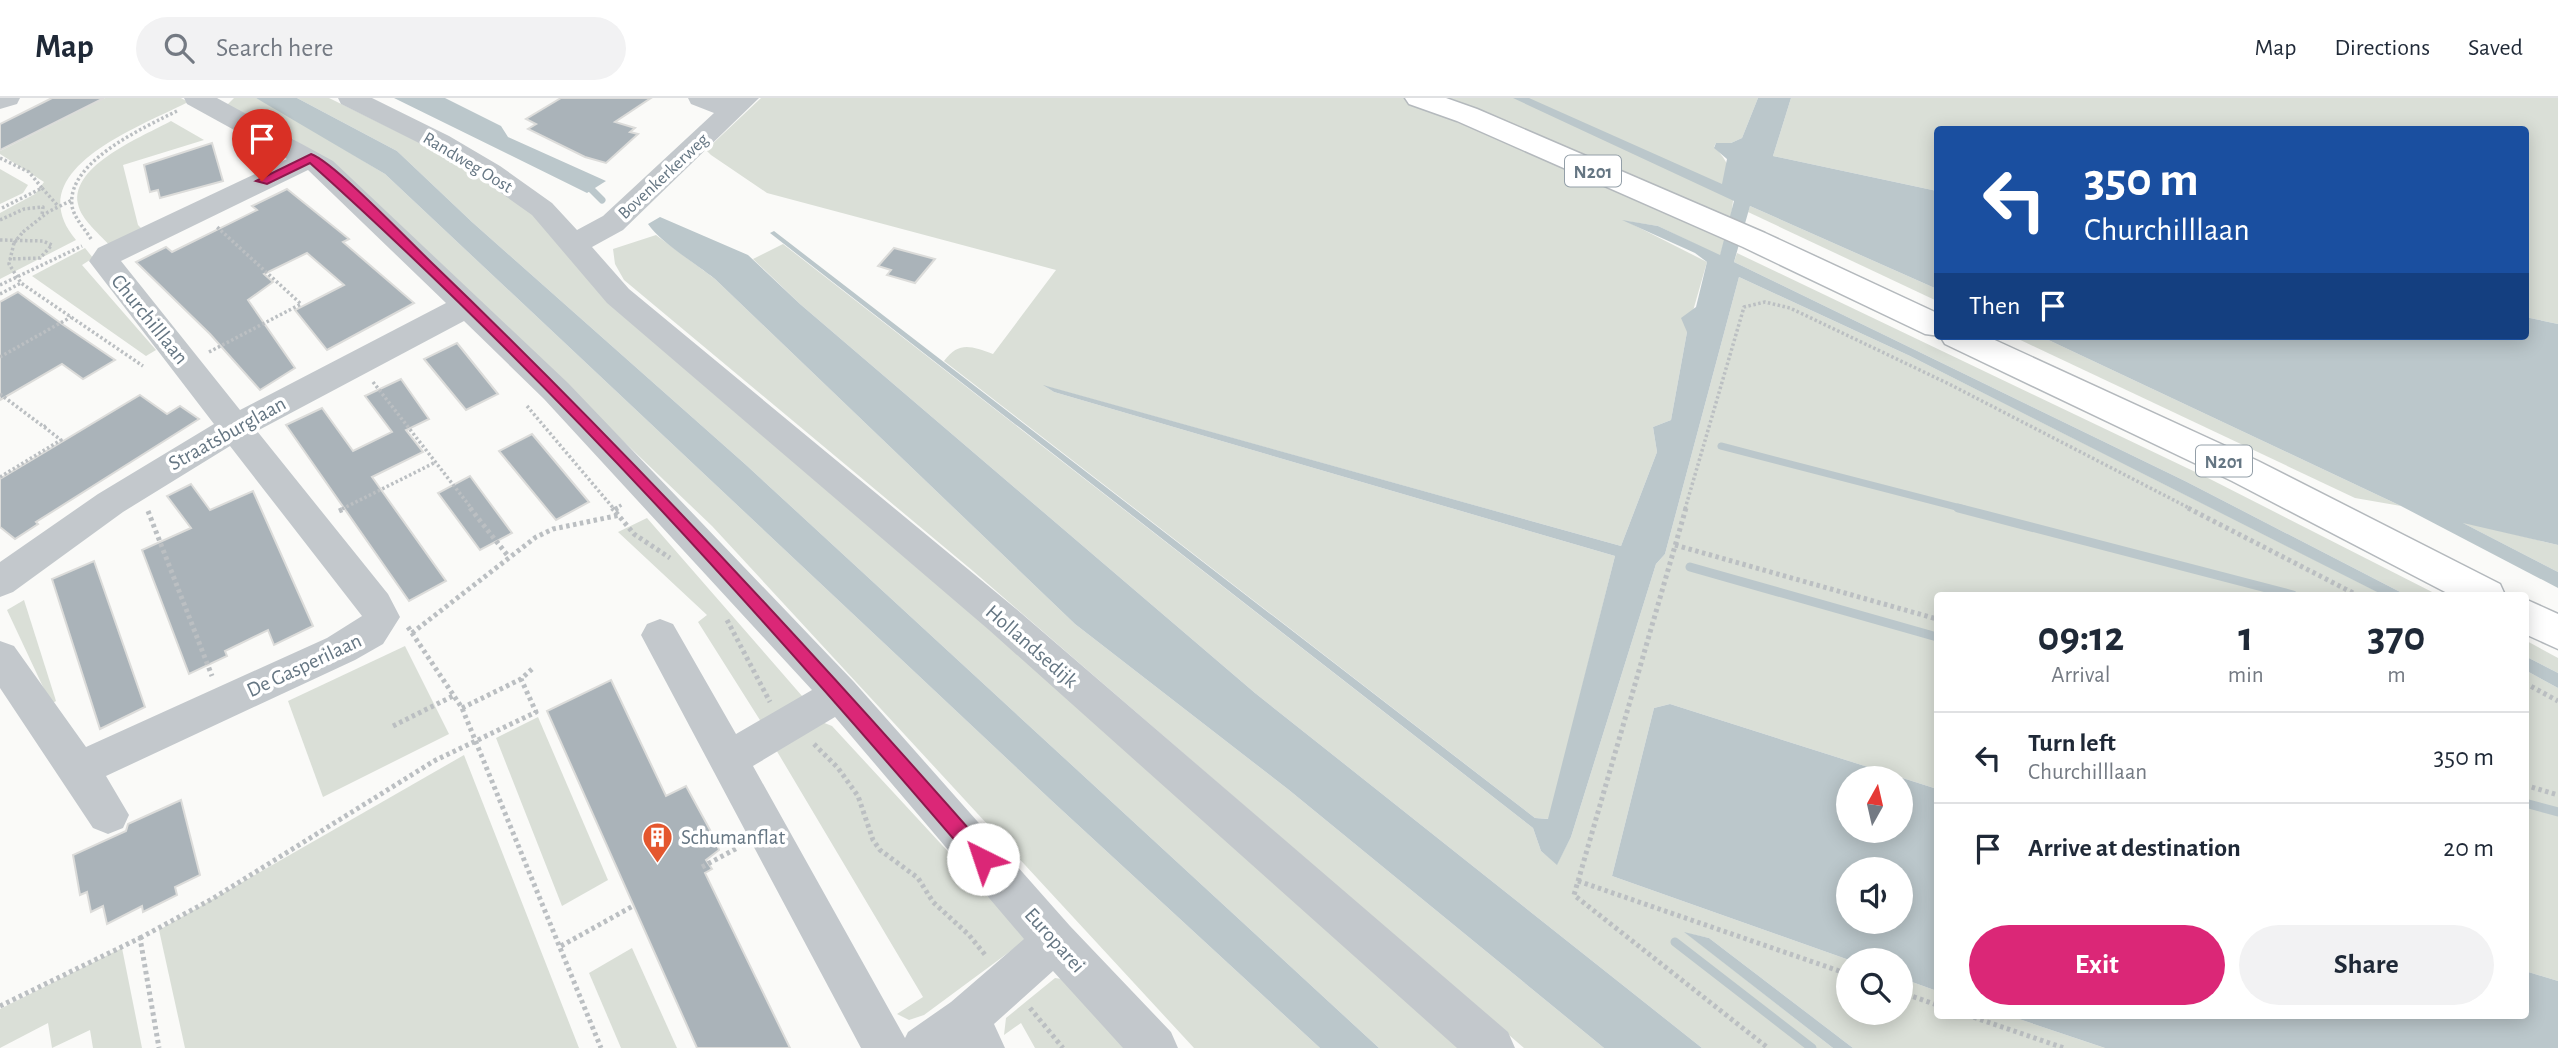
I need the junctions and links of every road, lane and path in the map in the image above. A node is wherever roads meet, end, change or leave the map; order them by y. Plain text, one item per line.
1 (7, 98) edge
2 (351, 98) edge
3 (701, 98) edge
4 (1419, 98) edge
5 (1437, 98) edge
6 (205, 99) edge
7 (0, 101) edge
8 (739, 105) edge
9 (1467, 115) junction
10 (0, 158) edge
11 (311, 158) junction
12 (42, 188) junction
13 (72, 200) junction
14 (58, 206) junction
15 (0, 209) edge
16 (200, 211) junction
17 (42, 216) junction
18 (0, 220) edge
19 (0, 240) edge
20 (573, 244) junction
21 (9, 259) junction
22 (17, 277) junction
23 (21, 283) junction
24 (0, 285) edge
25 (0, 294) edge
26 (467, 306) junction
27 (71, 317) junction
28 (1934, 326) edge
29 (1967, 340) edge
30 (0, 357) edge
31 (358, 362) junction
32 (186, 364) junction
33 (143, 366) dead end
34 (0, 394) edge
35 (527, 406) dead end
36 (237, 426) junction
37 (436, 462) junction
38 (0, 477) edge
39 (137, 484) junction
40 (614, 510) dead end
41 (620, 516) dead end
42 (310, 526) junction
43 (1675, 545) junction
44 (508, 556) junction
45 (0, 582) edge
46 (2351, 592) edge
47 (2480, 592) edge
48 (2529, 617) edge
49 (1934, 618) edge
50 (404, 622) dead end
51 (412, 633) junction
52 (2558, 633) edge
53 (660, 635) dead end
54 (0, 657) edge
55 (532, 669) dead end
56 (522, 679) junction
57 (2529, 685) edge
58 (840, 694) junction
59 (453, 696) junction
60 (2558, 701) edge
61 (220, 705) junction
62 (462, 708) junction
63 (393, 726) dead end
64 (476, 741) junction
65 (729, 760) junction
66 (79, 769) junction
67 (2529, 786) edge
68 (2558, 795) edge
69 (108, 815) dead end
70 (767, 831) junction
71 (702, 867) dead end
72 (1578, 881) junction
73 (633, 906) dead end
74 (139, 938) junction
75 (1055, 941) junction
76 (561, 947) junction
77 (1836, 970) edge
78 (1007, 981) junction
79 (1913, 997) edge
80 (1934, 1004) edge
81 (0, 1006) edge
82 (1979, 1019) edge
83 (975, 1033) edge
84 (159, 1048) edge
85 (601, 1048) edge
86 (886, 1048) edge
87 (924, 1048) edge
88 (1063, 1048) edge
89 (1155, 1048) edge
90 (1492, 1048) edge
91 (1768, 1048) edge
92 (2064, 1048) edge

1 - 7 street
2 - 20 street, Randweg Oost
3 - 8 street
4 - 9 highway, N201
5 - 9 highway, N201
6 - 11 street, Europarei
6 - 13 path
8 - 20 street, Bovenkerkerweg
9 - 28 highway, N201
10 - 12 path
11 - 16 street, Churchilllaan
11 - 26 street, Europarei
12 - 14 path
12 - 15 path
13 - 14 path
13 - 22 path
14 - 17 path
16 - 32 street, Churchilllaan
16 - 32 path
17 - 18 path
17 - 21 path, bridge
19 - 21 path
20 - 90 street, Hollandsedijk
21 - 22 path
22 - 23 path
22 - 24 path
23 - 25 path
23 - 27 path, Churchilllaan
26 - 31 street, Straatsburglaan
26 - 58 street, Europarei
27 - 30 path
27 - 33 path, Churchilllaan
29 - 47 highway, N201
31 - 36 street, Straatsburglaan
31 - 37 path
32 - 36 street, Churchilllaan
34 - 38 path
35 - 40 path
36 - 39 street, Straatsburglaan
36 - 42 street, De Gasperilaan
37 - 42 path
37 - 44 path
39 - 45 street, Straatsburglaan
39 - 61 path
41 - 44 path
42 - 61 street, De Gasperilaan
43 - 46 path
43 - 49 path
43 - 72 path
44 - 51 path
48 - 52 highway
50 - 51 path
51 - 59 path
53 - 65 street
54 - 66 street
55 - 56 path
56 - 62 path
56 - 64 path
57 - 60 path
58 - 65 street
58 - 75 street, Europarei
59 - 62 path
59 - 63 path
61 - 66 street, De Gasperilaan
62 - 64 path
64 - 74 path
64 - 76 path
65 - 70 street
66 - 69 street
67 - 68 path
70 - 71 path
70 - 86 street
72 - 77 path
72 - 91 path
73 - 76 path
74 - 81 path
74 - 84 path
75 - 78 street
75 - 89 street, Europarei
76 - 85 path
78 - 83 street
78 - 88 path
79 - 80 path
82 - 92 path
83 - 87 street

